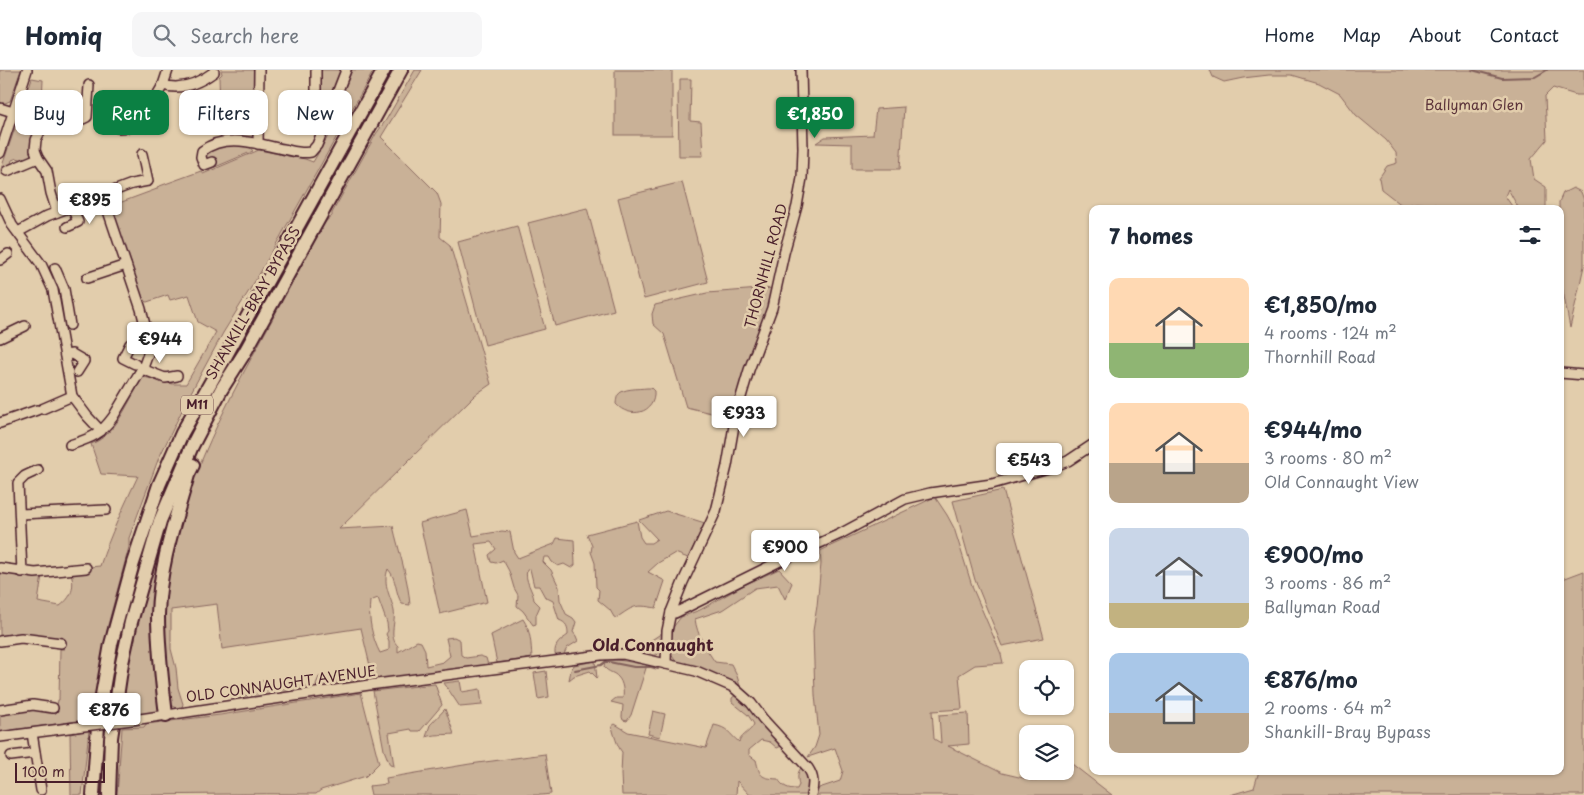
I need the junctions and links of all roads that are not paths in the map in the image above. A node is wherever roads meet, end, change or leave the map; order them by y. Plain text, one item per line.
1 (27, 70) edge
2 (168, 70) edge
3 (259, 70) edge
4 (316, 70) edge
5 (346, 70) edge
6 (384, 70) edge
7 (401, 70) edge
8 (801, 70) edge
9 (214, 72) dead end
10 (88, 85) dead end
11 (163, 85) junction
12 (160, 90) edge
13 (316, 90) edge
14 (338, 90) edge
15 (0, 108) edge
16 (13, 112) junction
17 (320, 135) edge
18 (258, 144) junction
19 (0, 153) edge
20 (142, 154) dead end
21 (38, 158) junction
22 (212, 162) dead end
23 (7, 171) dead end
24 (103, 196) junction
25 (1, 205) edge
26 (72, 207) junction
27 (57, 212) junction
28 (66, 227) dead end
29 (18, 232) junction
30 (126, 265) junction
31 (55, 268) dead end
32 (87, 278) dead end
33 (67, 309) junction
34 (57, 310) junction
35 (25, 326) dead end
36 (70, 326) dead end
37 (148, 337) junction
38 (0, 338) edge
39 (245, 352) junction
40 (65, 355) junction
41 (139, 367) junction
42 (77, 372) dead end
43 (1564, 373) edge
44 (1584, 375) edge
45 (177, 376) dead end
46 (72, 396) junction
47 (0, 423) edge
48 (101, 431) junction
49 (70, 445) dead end
50 (1089, 447) edge
51 (38, 470) dead end
52 (106, 510) dead end
53 (20, 514) junction
54 (0, 568) edge
55 (86, 568) dead end
56 (22, 572) junction
57 (671, 612) junction
58 (0, 641) edge
59 (61, 643) dead end
60 (666, 664) junction
61 (53, 708) dead end
62 (0, 710) edge
63 (166, 715) junction
64 (32, 733) junction
65 (0, 737) edge
66 (35, 753) junction
67 (11, 756) dead end
68 (41, 790) dead end
69 (92, 795) edge
70 (109, 795) edge
71 (812, 795) edge

1 - 16 street
2 - 11 street
3 - 18 street
4 - 13 street
5 - 14 street
6 - 69 highway, SHANKILL-BRAY BYPASS / M11
7 - 39 highway, SHANKILL-BRAY BYPASS / M11
8 - 57 street, THORNHILL ROAD
9 - 11 street
10 - 21 street
11 - 12 street
15 - 16 street
16 - 19 street
17 - 18 street
18 - 22 street
20 - 24 street
21 - 23 street
21 - 27 street
24 - 26 street
24 - 30 street
25 - 29 street
26 - 27 street
26 - 28 street
27 - 29 street
29 - 34 street
30 - 32 street
30 - 37 street
31 - 33 street
33 - 34 street
33 - 36 street
34 - 40 street
35 - 38 street
37 - 41 street
37 - 41 street
39 - 63 highway
39 - 70 highway, SHANKILL-BRAY BYPASS / M11
40 - 42 street
40 - 46 street
41 - 45 street
41 - 48 street
43 - 44 street
46 - 47 street
46 - 48 street
48 - 49 street
50 - 57 street
51 - 53 street
52 - 53 street
53 - 56 street
54 - 56 street
55 - 56 street
57 - 60 street, THORNHILL ROAD
58 - 59 street
60 - 63 street, OLD CONNAUGHT AVENUE
60 - 71 street, OLD CONNAUGHT AVENUE
61 - 62 street
63 - 64 street, OLD CONNAUGHT AVENUE, bridge
64 - 65 street, OLD CONNAUGHT AVENUE
64 - 66 street
66 - 67 street
66 - 68 street

